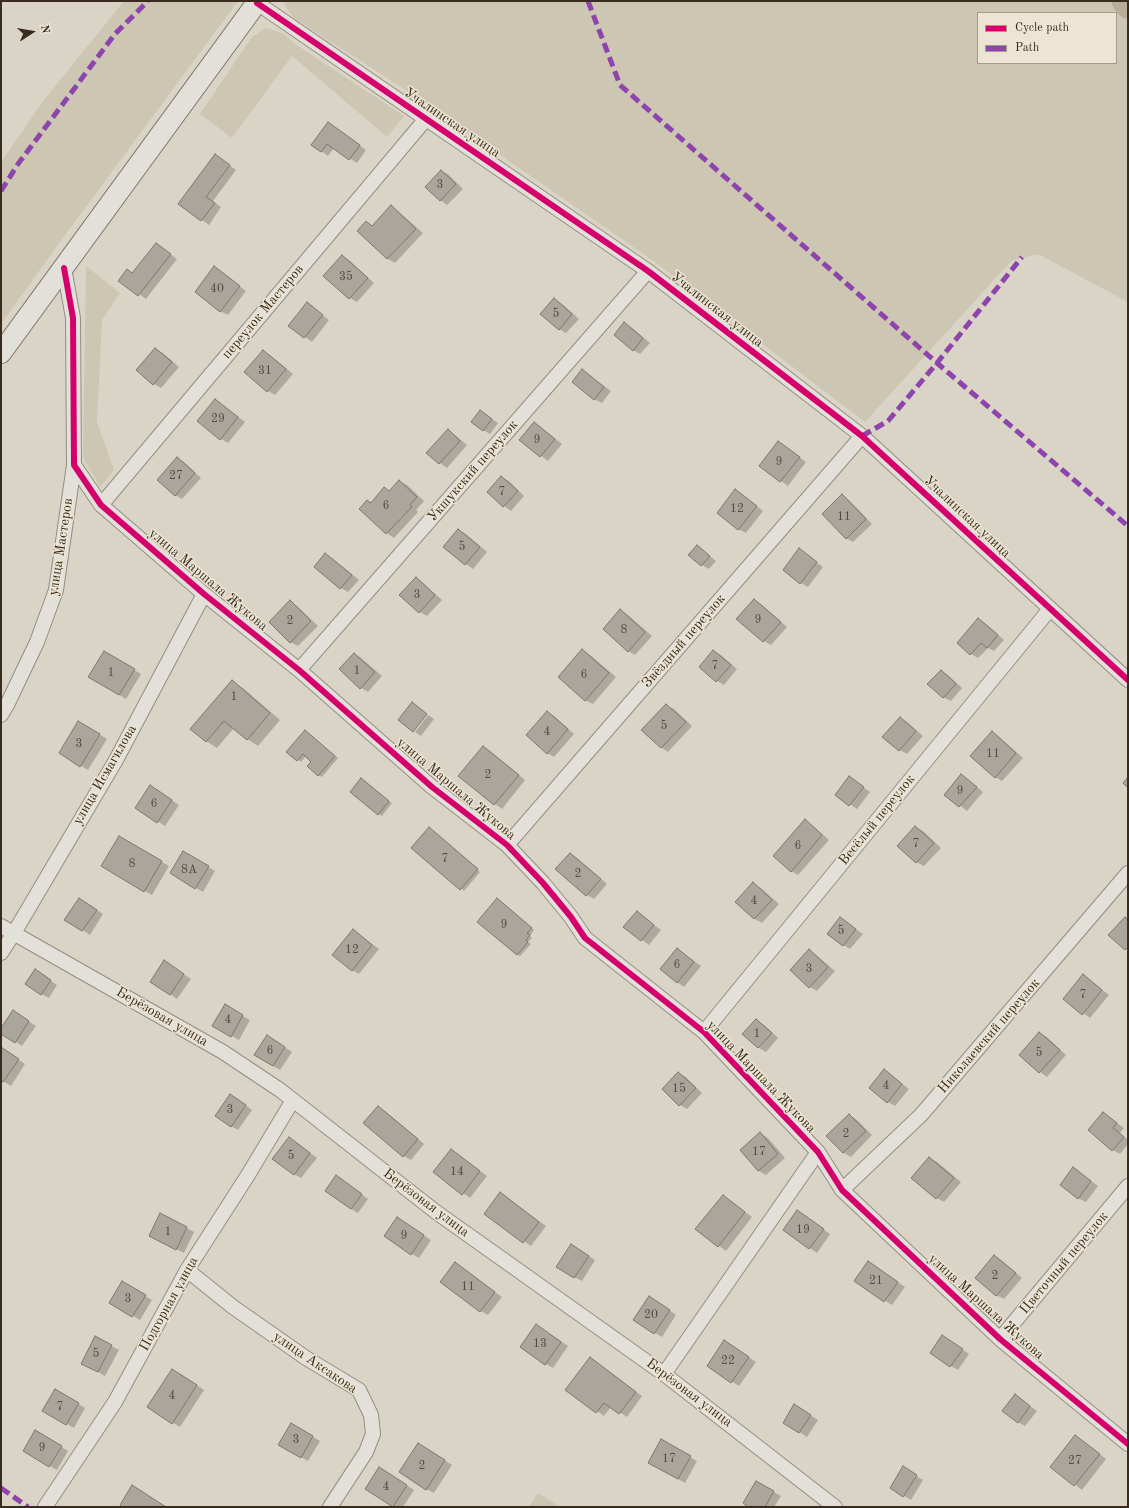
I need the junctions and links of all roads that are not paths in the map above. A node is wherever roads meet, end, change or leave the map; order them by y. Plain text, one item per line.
1 (258, 2) edge
2 (425, 120) junction
3 (64, 268) junction
4 (648, 271) junction
5 (1, 352) edge
6 (862, 436) junction
7 (74, 465) junction
8 (101, 505) junction
9 (204, 594) junction
10 (1050, 608) junction
11 (298, 670) junction
12 (1128, 680) edge
13 (1, 715) edge
14 (507, 845) junction
15 (1128, 873) edge
16 (1, 926) edge
17 (14, 933) junction
18 (1, 953) edge
19 (704, 1032) junction
20 (292, 1100) junction
21 (818, 1152) junction
22 (1128, 1186) edge
23 (842, 1190) junction
24 (187, 1270) junction
25 (1000, 1339) junction
26 (664, 1374) junction
27 (1128, 1444) edge
28 (45, 1507) edge
29 (330, 1507) edge
30 (835, 1507) edge

1 - 2 street, Учалинская улица
1 - 3 main road
2 - 4 street, Учалинская улица
2 - 8 street, переулок Мастеров
3 - 5 main road
3 - 7 street
4 - 6 street, Учалинская улица
4 - 11 street, Укшукский переулок
6 - 10 street, Учалинская улица
6 - 14 street, Звёздный переулок
7 - 8 street, улица Маршала Жукова
7 - 13 street, улица Мастеров
8 - 9 street, улица Маршала Жукова
9 - 11 street, улица Маршала Жукова
9 - 17 street, улица Исмагилова
10 - 12 street, Учалинская улица
10 - 19 street, Весёлый переулок
11 - 14 street, улица Маршала Жукова
14 - 19 street, улица Маршала Жукова
15 - 23 street, Николаевский переулок
16 - 17 street, Берёзовая улица
17 - 18 street, улица Исмагилова
17 - 20 street, Берёзовая улица
19 - 21 street, улица Маршала Жукова
20 - 24 street, Подгорная улица
20 - 26 street, Берёзовая улица
21 - 23 street, улица Маршала Жукова
21 - 26 street
22 - 25 street, Цветочный переулок
23 - 25 street, улица Маршала Жукова
24 - 28 street, Подгорная улица
24 - 29 street, улица Аксакова
25 - 27 street, улица Маршала Жукова
26 - 30 street, Берёзовая улица

